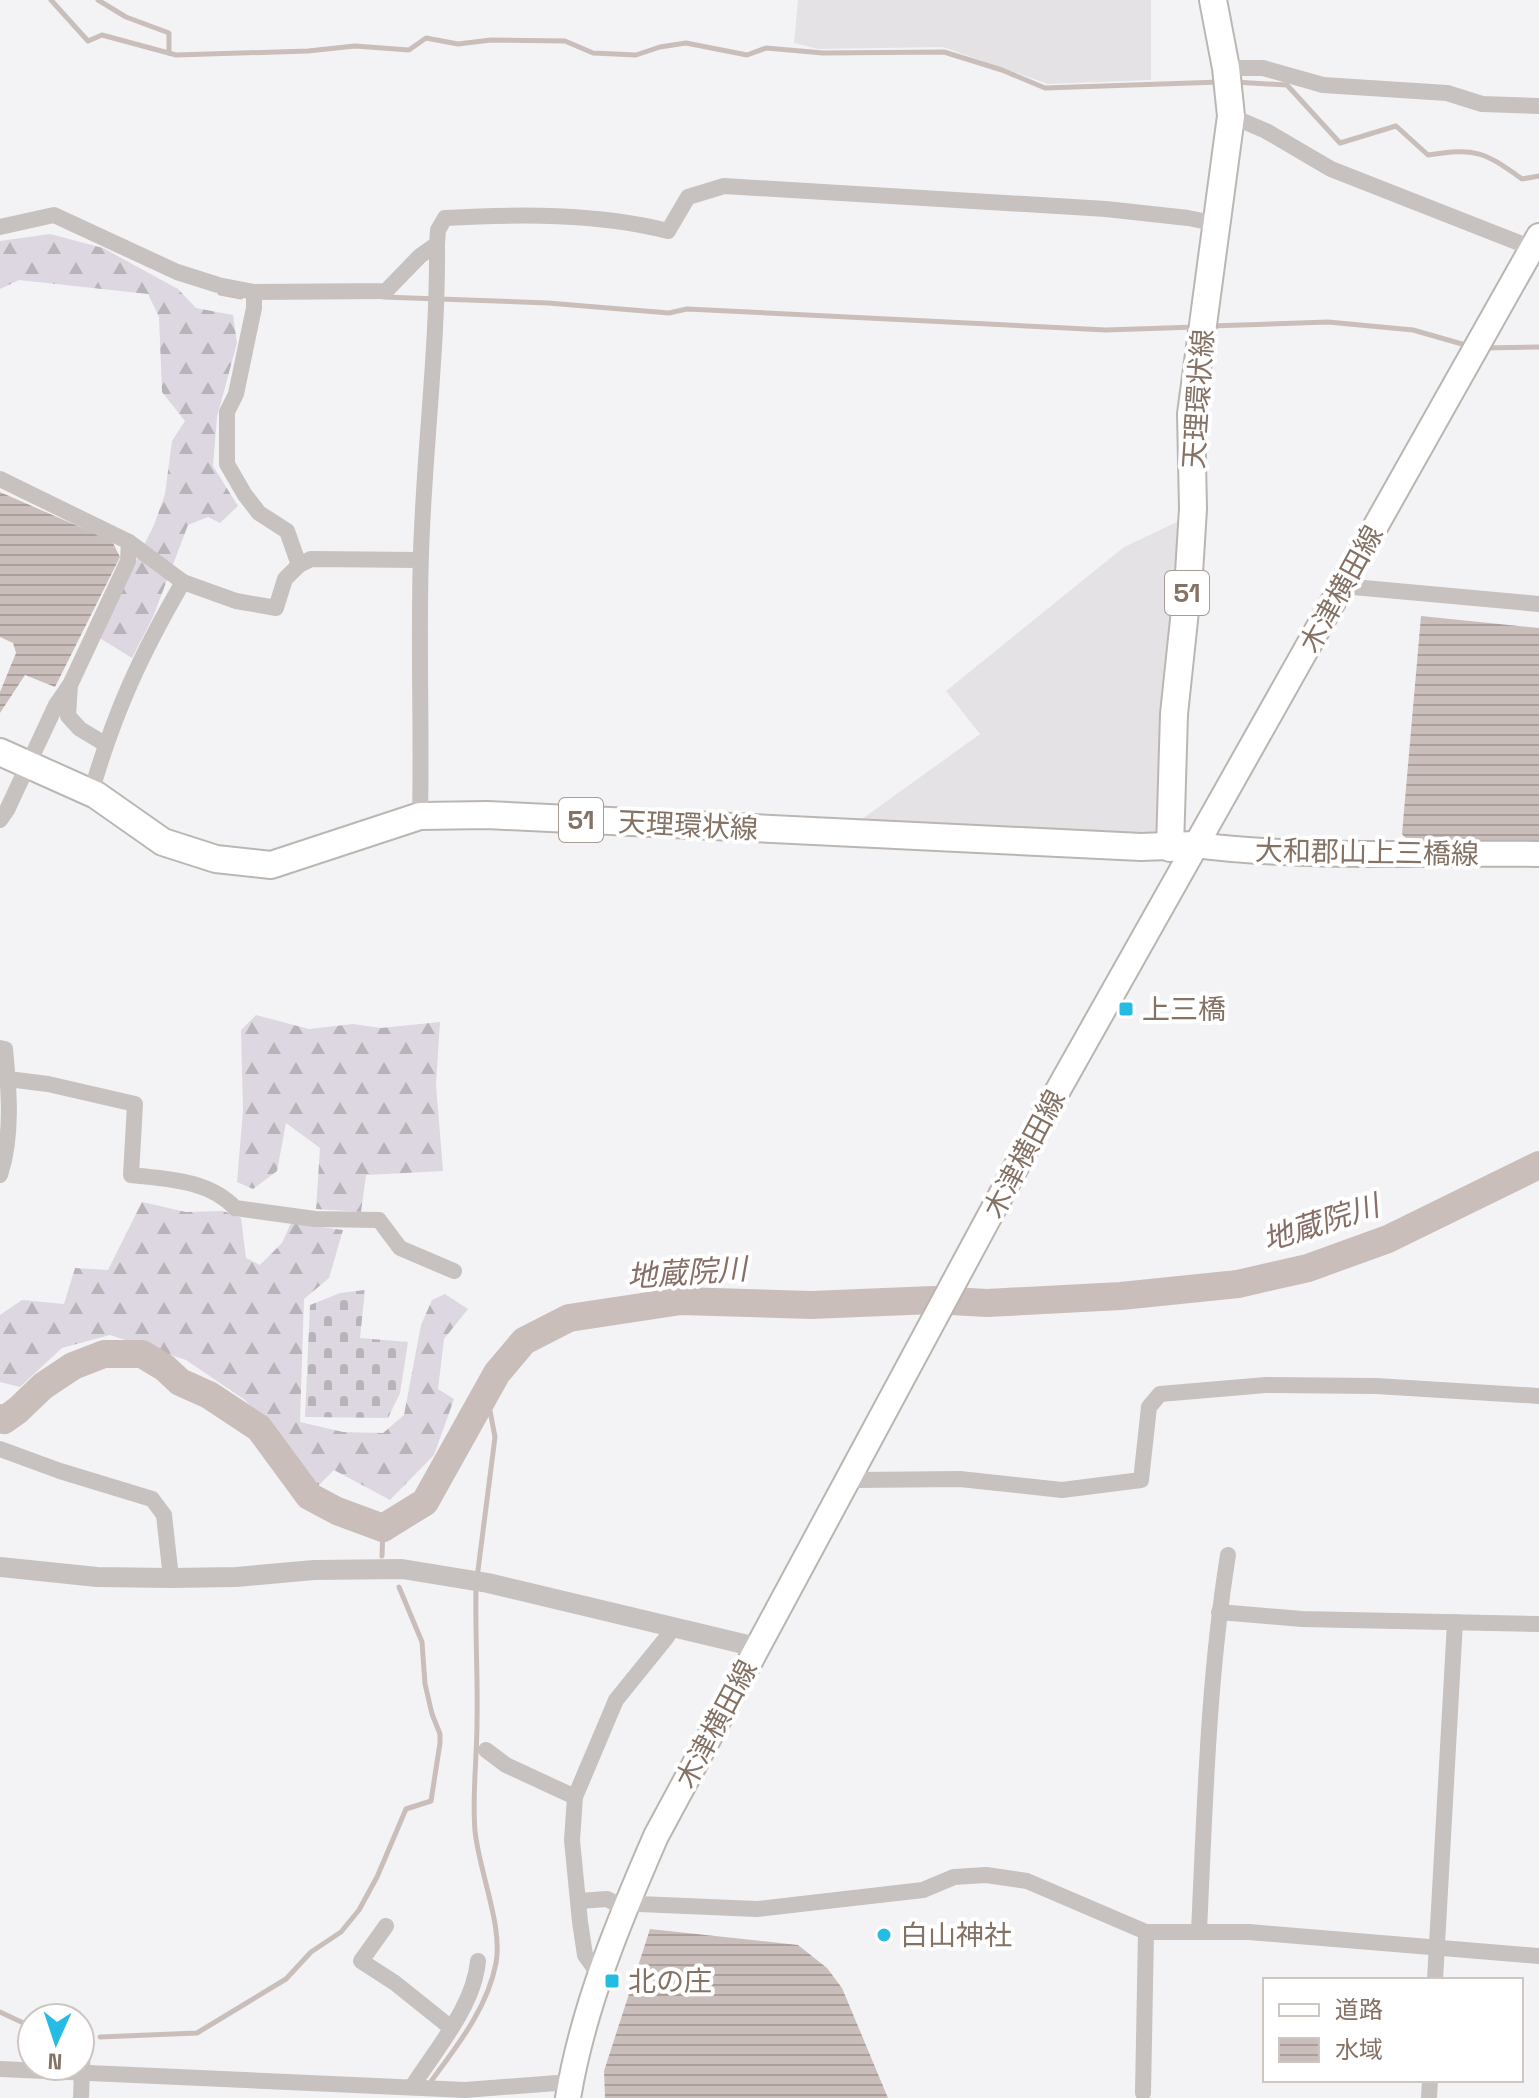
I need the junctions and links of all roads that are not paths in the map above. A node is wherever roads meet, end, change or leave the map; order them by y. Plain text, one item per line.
1 (1213, 0) edge
2 (1226, 68) junction
3 (1539, 106) edge
4 (1231, 116) junction
5 (1218, 224) junction
6 (0, 227) edge
7 (1536, 242) edge
8 (437, 244) junction
9 (254, 299) junction
10 (0, 479) edge
11 (129, 542) junction
12 (420, 560) junction
13 (299, 565) junction
14 (183, 582) junction
15 (1345, 583) junction
16 (1539, 604) edge
17 (70, 685) junction
18 (105, 744) junction
19 (0, 752) edge
20 (29, 765) junction
21 (91, 793) junction
22 (420, 816) junction
23 (0, 820) edge
24 (1183, 846) junction
25 (1539, 854) edge
26 (0, 1048) edge
27 (8, 1079) junction
28 (4, 1115) edge
29 (3, 1154) edge
30 (0, 1175) edge
31 (454, 1271) dead end
32 (1539, 1396) edge
33 (0, 1449) edge
34 (849, 1476) junction
35 (1228, 1555) dead end
36 (0, 1567) edge
37 (171, 1578) junction
38 (1219, 1612) junction
39 (1455, 1622) junction
40 (1539, 1624) edge
41 (672, 1627) junction
42 (756, 1650) junction
43 (486, 1750) dead end
44 (575, 1797) junction
45 (579, 1901) junction
46 (628, 1902) junction
47 (386, 1926) dead end
48 (1199, 1931) junction
49 (1146, 1932) junction
50 (1437, 1949) junction
51 (1539, 1956) edge
52 (478, 1961) dead end
53 (600, 1976) junction
54 (1435, 1978) edge
55 (450, 2027) junction
56 (96, 2074) edge
57 (413, 2087) junction
58 (569, 2090) edge
59 (346, 2091) edge
60 (1143, 2093) dead end

1 - 2 main road, 天理環状線 / 51
2 - 3 street
2 - 4 main road, 天理環状線 / 51
4 - 5 main road, 天理環状線 / 51
4 - 7 street
5 - 8 street
5 - 24 main road, 天理環状線 / 51
6 - 9 street
7 - 15 main road, 木津横田線
8 - 9 street
8 - 12 street
9 - 13 street
10 - 11 street
11 - 14 street
11 - 17 street
12 - 13 street
12 - 22 street
13 - 14 street
14 - 18 street
15 - 16 street
15 - 24 main road, 木津横田線
17 - 18 street
17 - 20 street
18 - 21 street
19 - 20 main road, 天理環状線 / 51
20 - 21 main road, 天理環状線 / 51
20 - 23 street
21 - 22 main road, 天理環状線 / 51
22 - 24 main road, 天理環状線 / 51
24 - 25 main road, 大和郡山上三橋線
24 - 34 main road, 木津横田線
26 - 27 street
27 - 28 street
27 - 31 street
28 - 29 street
29 - 30 street
32 - 34 street
33 - 37 street
34 - 42 main road, 木津横田線
35 - 38 street
36 - 37 street
37 - 41 street
38 - 39 street
38 - 48 street
39 - 40 street
39 - 50 street
41 - 42 street
41 - 44 street
42 - 46 main road, 木津横田線
43 - 44 street
44 - 45 street
45 - 46 street
45 - 53 street
46 - 49 street
46 - 53 main road, 木津横田線
47 - 55 street
48 - 49 street
48 - 50 street
49 - 60 street
50 - 51 street
50 - 54 street
52 - 55 street
53 - 58 main road, 木津横田線
55 - 57 street
56 - 59 street
57 - 58 street
57 - 59 street

